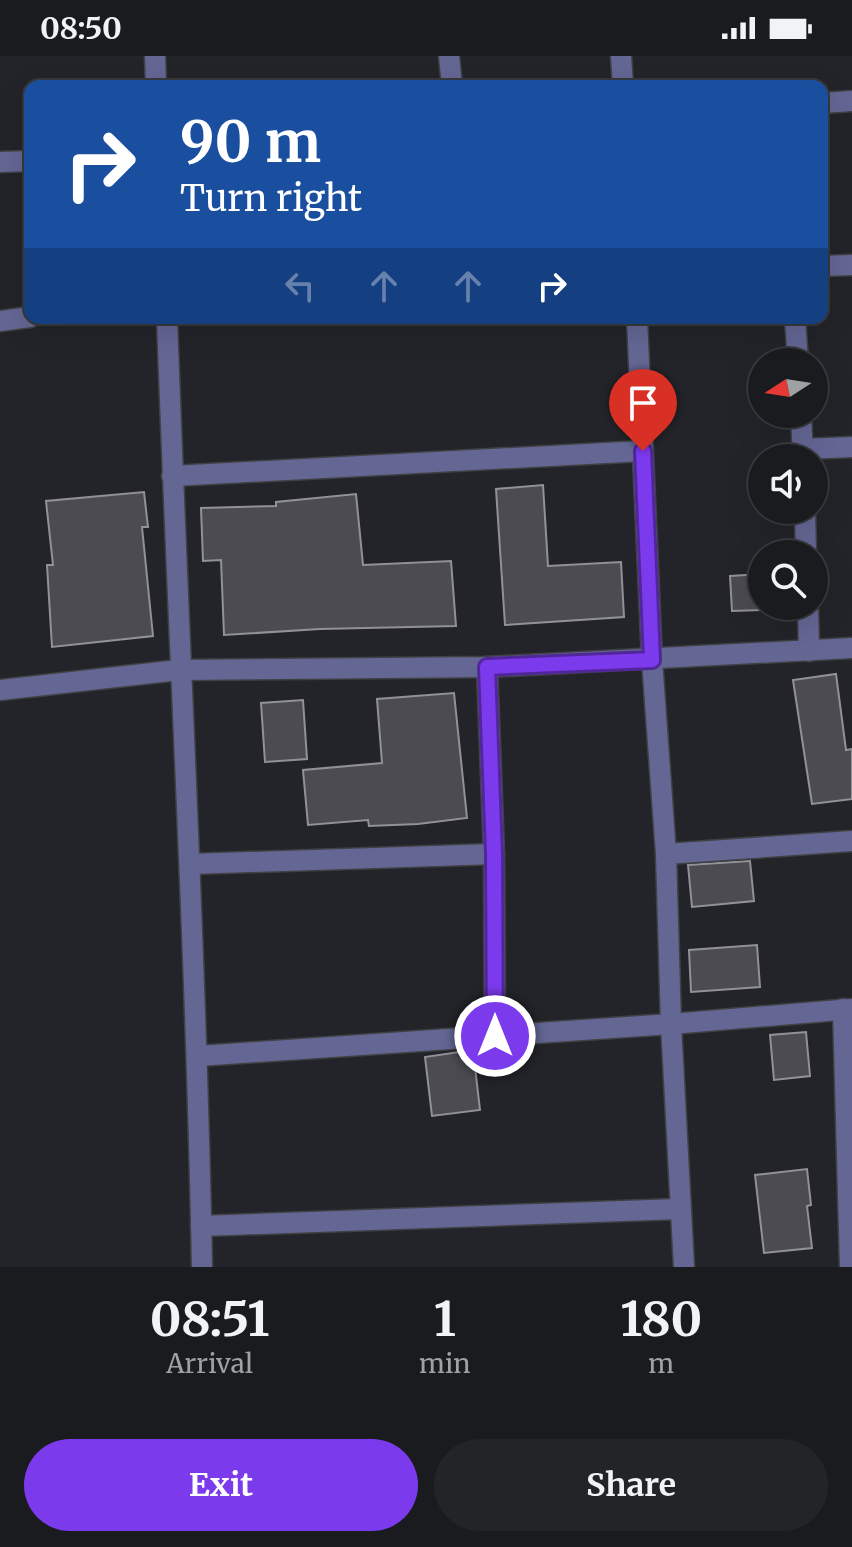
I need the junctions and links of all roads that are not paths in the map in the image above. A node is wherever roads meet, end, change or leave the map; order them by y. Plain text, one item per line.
1 (155, 56) edge
2 (449, 56) edge
3 (621, 56) edge
4 (156, 80) edge
5 (451, 80) edge
6 (623, 80) edge
7 (852, 101) edge
8 (828, 103) edge
9 (24, 161) edge
10 (0, 162) edge
11 (852, 265) edge
12 (828, 266) edge
13 (24, 318) edge
14 (0, 321) edge
15 (167, 324) edge
16 (637, 324) edge
17 (795, 324) edge
18 (797, 348) edge
19 (852, 447) edge
20 (828, 450) edge
21 (643, 451) junction
22 (172, 476) junction
23 (808, 620) edge
24 (852, 648) edge
25 (809, 651) junction
26 (652, 660) junction
27 (487, 667) junction
28 (179, 670) junction
29 (0, 690) edge
30 (852, 841) edge
31 (494, 854) junction
32 (666, 854) junction
33 (191, 864) junction
34 (848, 1009) edge
35 (671, 1024) junction
36 (495, 1036) junction
37 (198, 1056) junction
38 (850, 1190) edge
39 (680, 1209) junction
40 (201, 1226) junction
41 (202, 1267) edge
42 (684, 1267) edge
43 (850, 1267) edge

1 - 4 street
2 - 5 street
3 - 6 street
7 - 8 street
9 - 10 street
11 - 12 street
13 - 14 street
15 - 22 street
16 - 21 street
17 - 18 street
19 - 20 street
21 - 22 street
21 - 26 street
22 - 28 street
23 - 25 street
24 - 25 street
25 - 26 street
26 - 27 street
26 - 32 street
27 - 28 street
27 - 31 street
28 - 29 street
28 - 33 street
30 - 32 street
31 - 33 street
31 - 36 street
32 - 35 street
33 - 37 street
34 - 35 street
34 - 38 street
35 - 36 street
35 - 39 street
36 - 37 street
37 - 40 street
38 - 43 street
39 - 40 street
39 - 42 street
40 - 41 street

